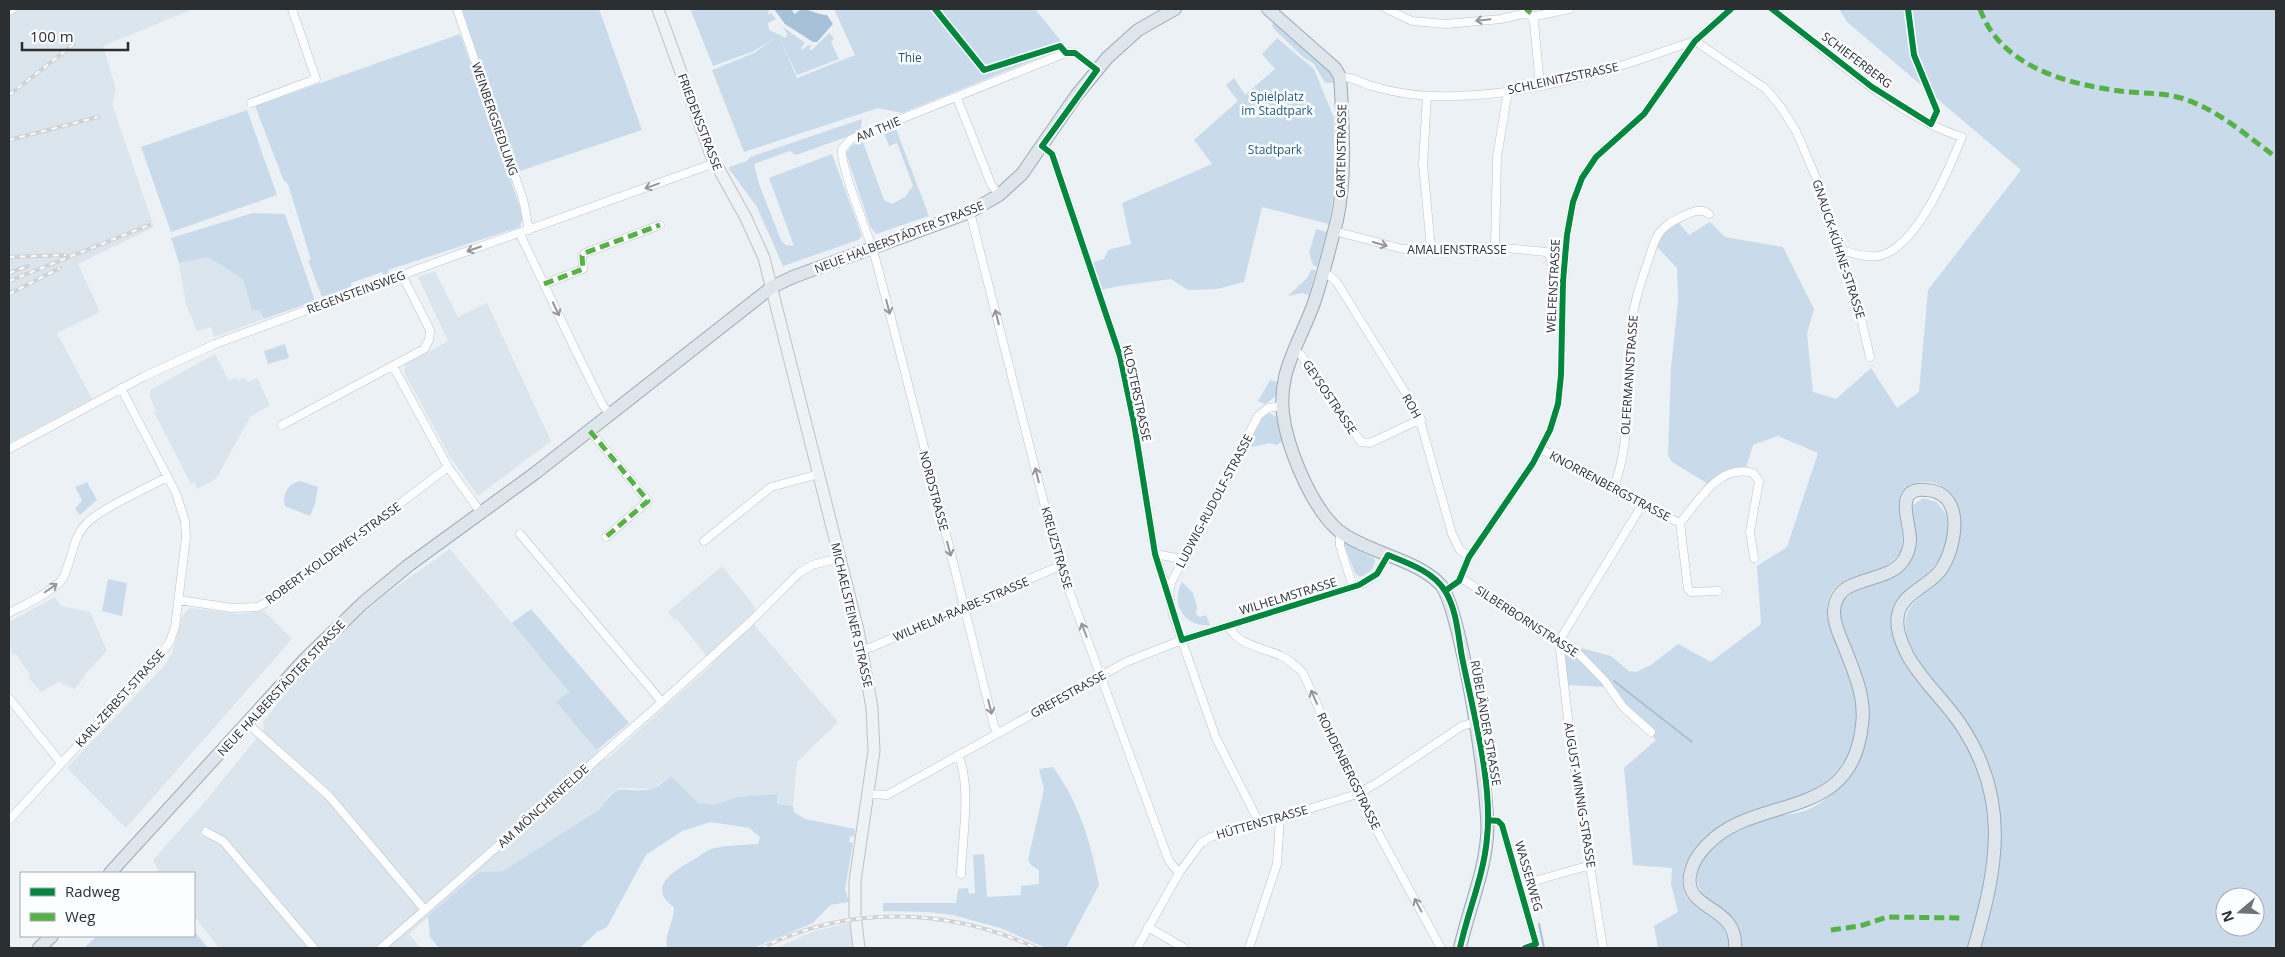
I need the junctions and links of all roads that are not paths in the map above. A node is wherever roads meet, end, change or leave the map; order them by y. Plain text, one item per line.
1 (13, 9) edge
2 (292, 9) edge
3 (458, 9) edge
4 (658, 9) edge
5 (1176, 9) edge
6 (1268, 9) edge
7 (1387, 9) edge
8 (1569, 9) edge
9 (1731, 9) edge
10 (1772, 9) edge
11 (9, 11) edge
12 (1529, 11) edge
13 (1695, 41) junction
14 (1097, 70) junction
15 (1340, 76) junction
16 (1540, 85) junction
17 (1508, 91) junction
18 (1427, 96) junction
19 (958, 98) junction
20 (251, 103) dead end
21 (1042, 146) junction
22 (715, 164) junction
23 (999, 195) junction
24 (970, 212) junction
25 (1710, 214) dead end
26 (660, 225) dead end
27 (529, 230) junction
28 (1334, 231) junction
29 (520, 234) junction
30 (1495, 247) junction
31 (873, 248) junction
32 (1431, 248) junction
33 (1841, 250) junction
34 (1323, 271) junction
35 (402, 275) junction
36 (1563, 281) junction
37 (544, 284) junction
38 (772, 287) junction
39 (1293, 350) junction
40 (1870, 357) dead end
41 (393, 366) junction
42 (121, 388) junction
43 (1282, 406) junction
44 (610, 415) junction
45 (1421, 419) junction
46 (282, 425) dead end
47 (590, 431) junction
48 (9, 449) edge
49 (1541, 449) junction
50 (448, 467) junction
51 (819, 474) junction
52 (167, 477) junction
53 (1613, 489) junction
54 (1642, 505) junction
55 (481, 513) junction
56 (1680, 523) junction
57 (1340, 532) junction
58 (520, 534) dead end
59 (606, 537) dead end
60 (704, 541) dead end
61 (1155, 554) junction
62 (1388, 556) junction
63 (1184, 557) junction
64 (1469, 557) junction
65 (840, 558) junction
66 (1754, 558) dead end
67 (1060, 566) junction
68 (1461, 578) junction
69 (1353, 587) junction
70 (1718, 590) dead end
71 (1445, 591) junction
72 (1169, 595) junction
73 (179, 600) junction
74 (965, 608) junction
75 (9, 613) edge
76 (1229, 626) junction
77 (1182, 640) junction
78 (1559, 641) junction
79 (862, 649) junction
80 (1101, 676) junction
81 (9, 698) edge
82 (662, 702) junction
83 (1475, 722) junction
84 (247, 723) junction
85 (1651, 732) dead end
86 (998, 733) junction
87 (958, 755) junction
88 (61, 763) junction
89 (868, 794) junction
90 (1357, 794) junction
91 (1280, 818) junction
92 (9, 820) edge
93 (1488, 820) junction
94 (1259, 822) junction
95 (206, 832) dead end
96 (1592, 864) junction
97 (111, 872) edge
98 (1179, 872) junction
99 (961, 874) dead end
100 (1520, 885) junction
101 (425, 910) junction
102 (1148, 928) junction
103 (51, 937) edge
104 (1536, 946) edge
105 (39, 948) edge
106 (314, 948) edge
107 (381, 948) edge
108 (860, 948) edge
109 (1136, 948) edge
110 (1184, 948) edge
111 (1249, 948) edge
112 (1441, 948) edge
113 (1460, 948) edge
114 (1525, 948) edge
115 (1603, 948) edge
116 (1735, 948) edge
117 (1974, 948) edge

1 - 11 street
2 - 20 street
3 - 27 street, WEINBERGSIEDLUNG
4 - 22 street, FRIEDENSSTRASSE
5 - 14 main road, NEUE HALBERSTÄDTER STRASSE
6 - 15 main road
12 -> 7 street
8 - 12 street
9 - 13 street, WELFENSTRASSE
10 - 33 street, SCHIEFERBERG
12 - 16 street
13 - 16 street, SCHLEINITZSTRASSE
13 - 33 street, GNAUCK-KÜHNE-STRASSE
13 - 36 street, WELFENSTRASSE
14 - 19 street, AM THIE
14 - 21 main road, NEUE HALBERSTÄDTER STRASSE
15 - 18 street, SCHLEINITZSTRASSE
15 - 28 main road, GARTENSTRASSE
16 - 17 street, SCHLEINITZSTRASSE
17 - 18 street, SCHLEINITZSTRASSE
17 - 30 street
18 - 32 street
19 - 23 street
19 - 31 street, AM THIE
21 - 23 main road, NEUE HALBERSTÄDTER STRASSE
21 - 61 street, KLOSTERSTRASSE
22 -> 27 street, REGENSTEINSWEG
22 - 38 street, FRIEDENSSTRASSE
23 - 24 main road, NEUE HALBERSTÄDTER STRASSE
24 - 31 main road, NEUE HALBERSTÄDTER STRASSE
67 -> 24 street, KREUZSTRASSE
25 - 53 street, OLFERMANNSTRASSE
26 - 37 street
27 - 29 street, REGENSTEINSWEG
28 -> 32 street, AMALIENSTRASSE
28 - 34 main road, GARTENSTRASSE
29 -> 35 street, REGENSTEINSWEG
29 - 37 street
30 - 32 street, AMALIENSTRASSE
30 - 36 street, AMALIENSTRASSE
31 - 38 main road, NEUE HALBERSTÄDTER STRASSE
31 -> 74 street, NORDSTRASSE
33 - 40 street, GNAUCK-KÜHNE-STRASSE
34 - 39 main road, GARTENSTRASSE
34 - 45 street, ROH
35 - 41 street
35 - 42 street, REGENSTEINSWEG
36 - 49 street, WELFENSTRASSE
37 -> 44 street
38 - 44 main road, NEUE HALBERSTÄDTER STRASSE
38 - 51 street, MICHAELSTEINER STRASSE
39 - 43 main road, GARTENSTRASSE
39 - 45 street, GEYSOSTRASSE
41 - 46 street
41 - 50 street
42 - 48 street, REGENSTEINSWEG
42 - 52 street, KARL-ZERBST-STRASSE
43 - 57 main road, GARTENSTRASSE
43 - 63 street, LUDWIG-RUDOLF-STRASSE
44 - 47 main road, NEUE HALBERSTÄDTER STRASSE
45 - 64 street, ROH
47 - 55 main road, NEUE HALBERSTÄDTER STRASSE
47 - 59 street
49 - 53 street, KNORRENBERGSTRASSE
49 - 64 street, WELFENSTRASSE
50 - 55 street
50 - 73 street, ROBERT-KOLDEWEY-STRASSE
51 - 60 street
51 - 65 street, MICHAELSTEINER STRASSE
52 - 73 street, KARL-ZERBST-STRASSE
75 -> 52 street
53 - 54 street, KNORRENBERGSTRASSE
54 - 56 street, KNORRENBERGSTRASSE
54 - 78 street
55 - 84 main road, NEUE HALBERSTÄDTER STRASSE
56 - 66 street, KNORRENBERGSTRASSE
56 - 70 street, KNORRENBERGSTRASSE
57 - 62 main road
57 - 69 street
58 - 82 street
61 - 63 street
61 - 72 street, KLOSTERSTRASSE
62 - 69 street, WILHELMSTRASSE
62 - 71 main road
63 - 72 street, LUDWIG-RUDOLF-STRASSE
64 - 68 street, WELFENSTRASSE
65 - 79 street, MICHAELSTEINER STRASSE
65 - 82 street, AM MÖNCHENFELDE
67 - 74 street, WILHELM-RAABE-STRASSE
80 -> 67 street, KREUZSTRASSE
68 - 71 street
68 - 78 street, SILBERBORNSTRASSE
69 - 76 street, WILHELMSTRASSE
71 - 83 main road, RÜBELÄNDER STRASSE
72 - 77 street, LUDWIG-RUDOLF-STRASSE
73 - 88 street, KARL-ZERBST-STRASSE
74 - 79 street, WILHELM-RAABE-STRASSE
74 -> 86 street, NORDSTRASSE
76 - 77 street, WILHELMSTRASSE
90 -> 76 street, ROHDENBERGSTRASSE
77 - 80 street, GREFESTRASSE
77 - 94 street, LUDWIG-RUDOLF-STRASSE
78 - 85 street, SILBERBORNSTRASSE
78 - 96 street, AUGUST-WINNIG-STRASSE
79 - 89 street, MICHAELSTEINER STRASSE
80 - 86 street, GREFESTRASSE
80 - 98 street, KREUZSTRASSE
81 - 88 street
82 - 101 street, AM MÖNCHENFELDE
83 - 90 street, HÜTTENSTRASSE
83 - 93 main road, RÜBELÄNDER STRASSE
84 - 97 main road, NEUE HALBERSTÄDTER STRASSE
84 - 101 street
86 - 87 street, GREFESTRASSE
87 - 89 street, GREFESTRASSE
87 - 99 street
88 - 92 street, KARL-ZERBST-STRASSE
89 - 108 street, MICHAELSTEINER STRASSE
90 - 91 street, HÜTTENSTRASSE
112 -> 90 street, ROHDENBERGSTRASSE
91 - 94 street, HÜTTENSTRASSE
91 - 111 street
93 - 100 street, WASSERWEG
93 - 113 main road, RÜBELÄNDER STRASSE
94 - 98 street, HÜTTENSTRASSE
95 - 106 street
96 - 100 street
96 - 115 street, AUGUST-WINNIG-STRASSE
98 - 102 street, HÜTTENSTRASSE
100 - 104 street, WASSERWEG
101 - 107 street, AM MÖNCHENFELDE
102 - 109 street, HÜTTENSTRASSE
102 - 110 street
103 - 105 main road
104 - 114 street
116 - 117 main road

